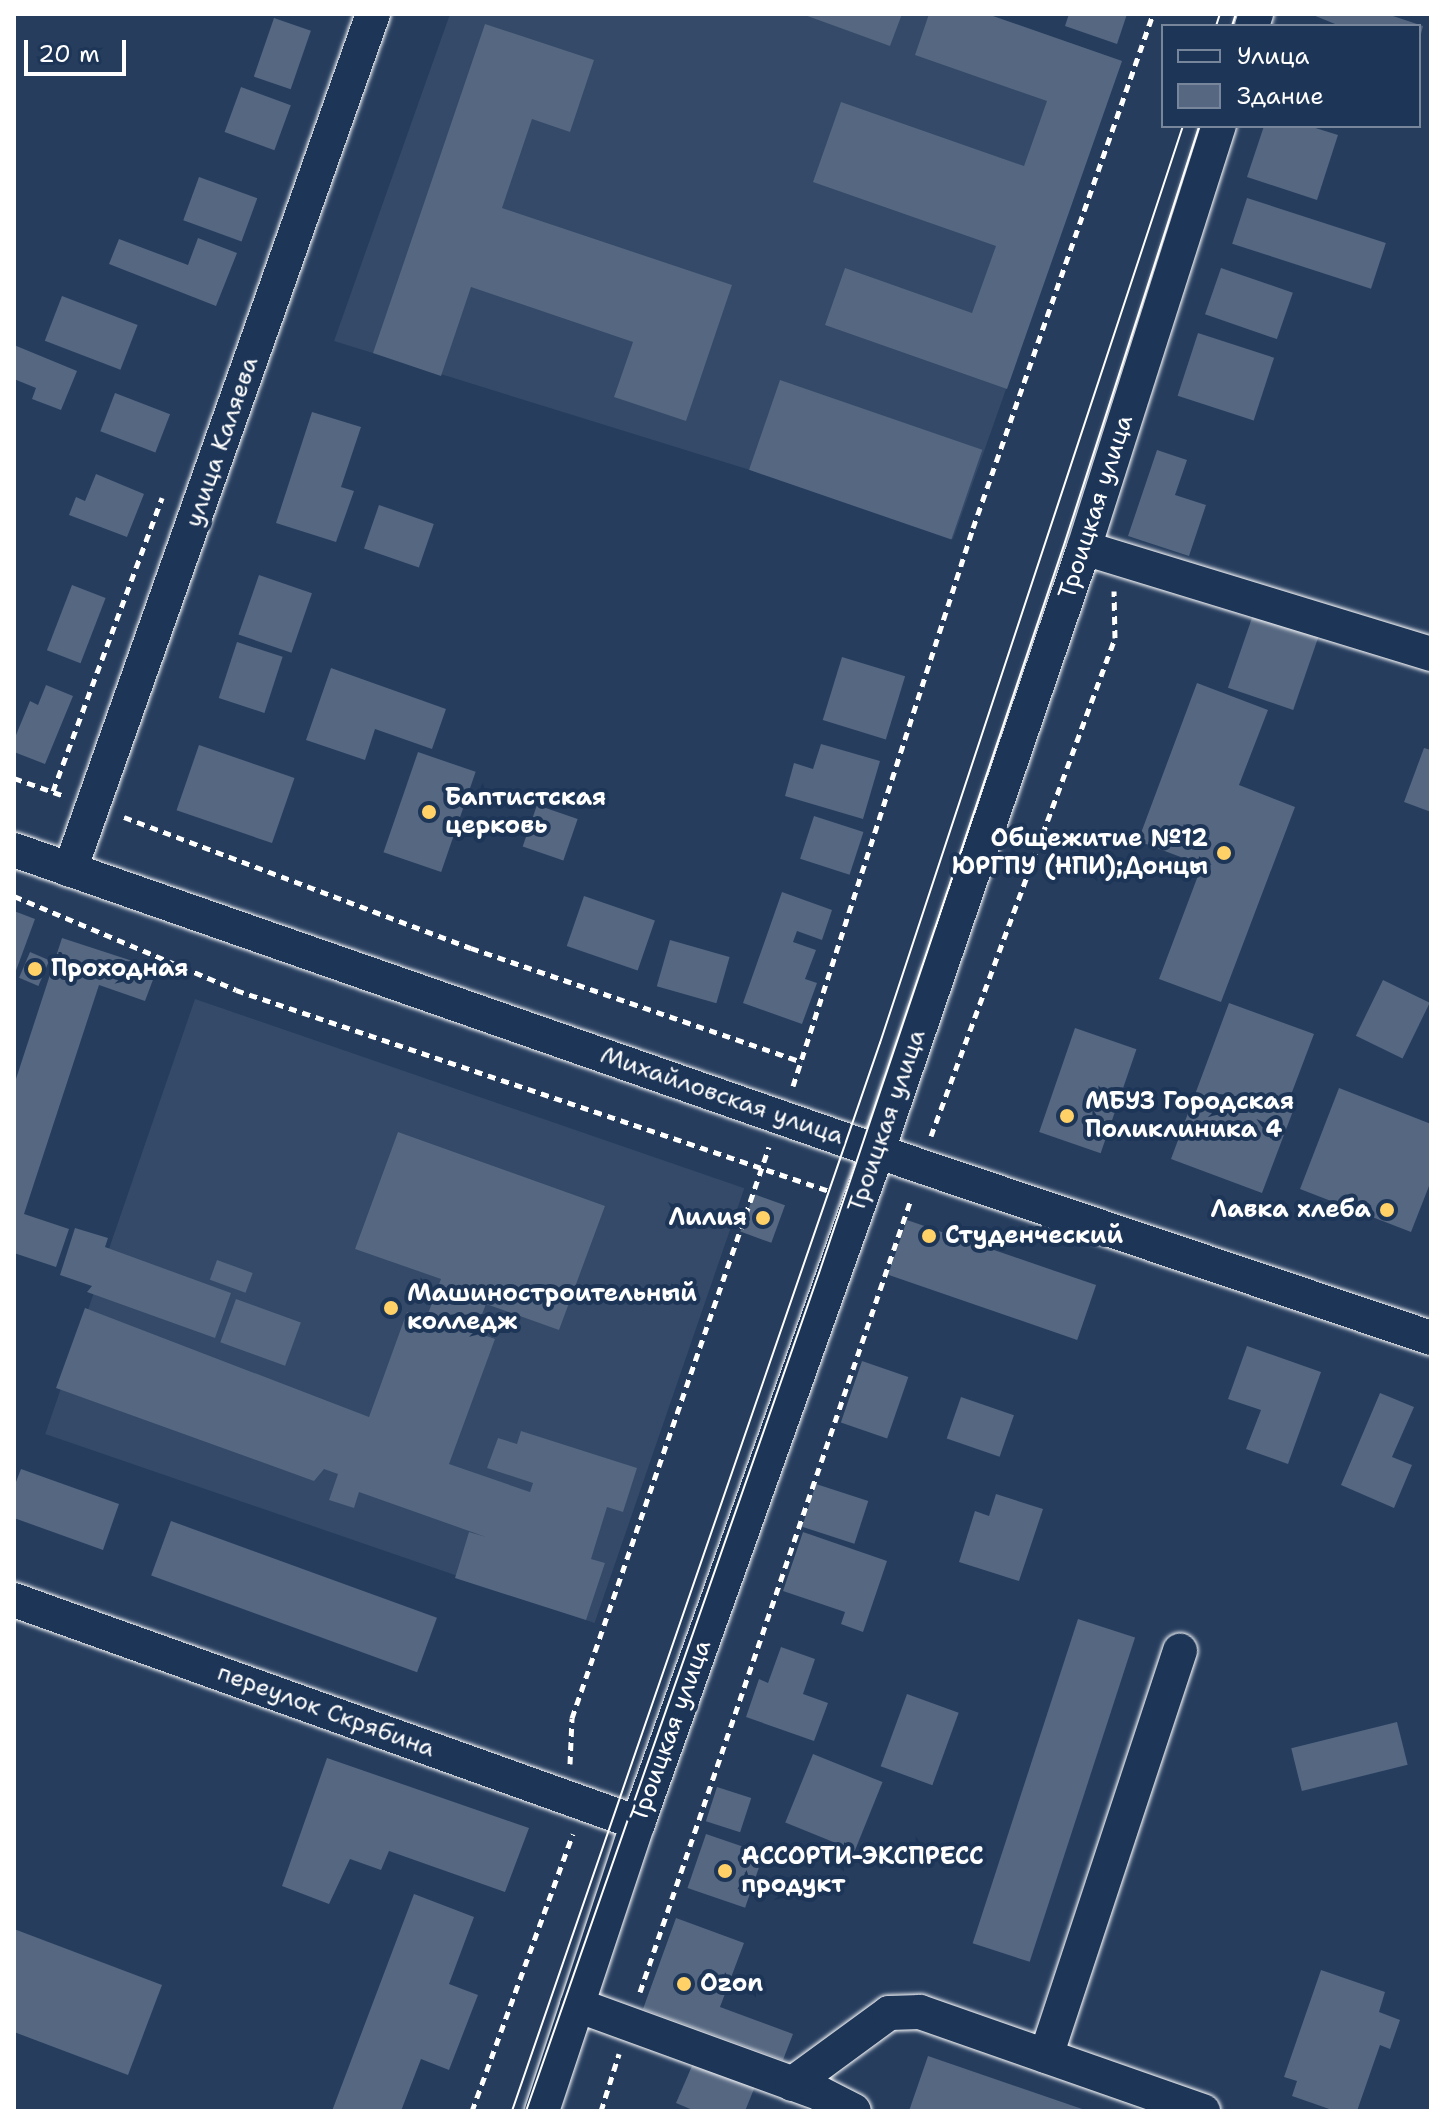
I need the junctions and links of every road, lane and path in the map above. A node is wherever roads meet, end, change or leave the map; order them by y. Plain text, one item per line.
1 (373, 14) edge
2 (1153, 14) edge
3 (1218, 128) edge
4 (1098, 553) junction
5 (1431, 654) edge
6 (14, 778) edge
7 (93, 806) junction
8 (14, 850) edge
9 (70, 870) junction
10 (14, 896) edge
11 (802, 1062) junction
12 (781, 1116) junction
13 (878, 1150) junction
14 (920, 1166) junction
15 (761, 1168) junction
16 (861, 1196) junction
17 (1431, 1338) edge
18 (14, 1600) edge
19 (1180, 1651) dead end
20 (569, 1798) junction
21 (638, 1823) junction
22 (577, 2005) junction
23 (629, 2026) junction
24 (1046, 2056) junction
25 (792, 2084) junction
26 (472, 2111) edge
27 (542, 2111) edge
28 (601, 2111) edge
29 (854, 2111) edge
30 (1203, 2111) edge

1 - 7 street, улица Каляева
2 - 11 path
3 - 4 street, Троицкая улица
4 - 5 street
4 - 13 street, Троицкая улица
4 - 14 path
6 - 7 path
7 - 9 street, улица Каляева
7 - 11 path
8 - 9 street, Михайловская улица
9 - 12 street, Михайловская улица
10 - 15 path
11 - 12 path
12 - 13 street, Михайловская улица
12 - 15 path
13 - 14 street, Михайловская улица
13 - 16 street, Троицкая улица
14 - 17 street, Михайловская улица
15 - 16 path
15 - 20 path
16 - 21 street, Троицкая улица
16 - 23 path
18 - 20 street, переулок Скрябина
19 - 24 street
20 - 21 street, переулок Скрябина
20 - 26 path
21 - 22 street, Троицкая улица
22 - 23 street
22 - 27 street, Троицкая улица
23 - 25 street
23 - 28 path
24 - 25 street
24 - 30 street
25 - 29 street

